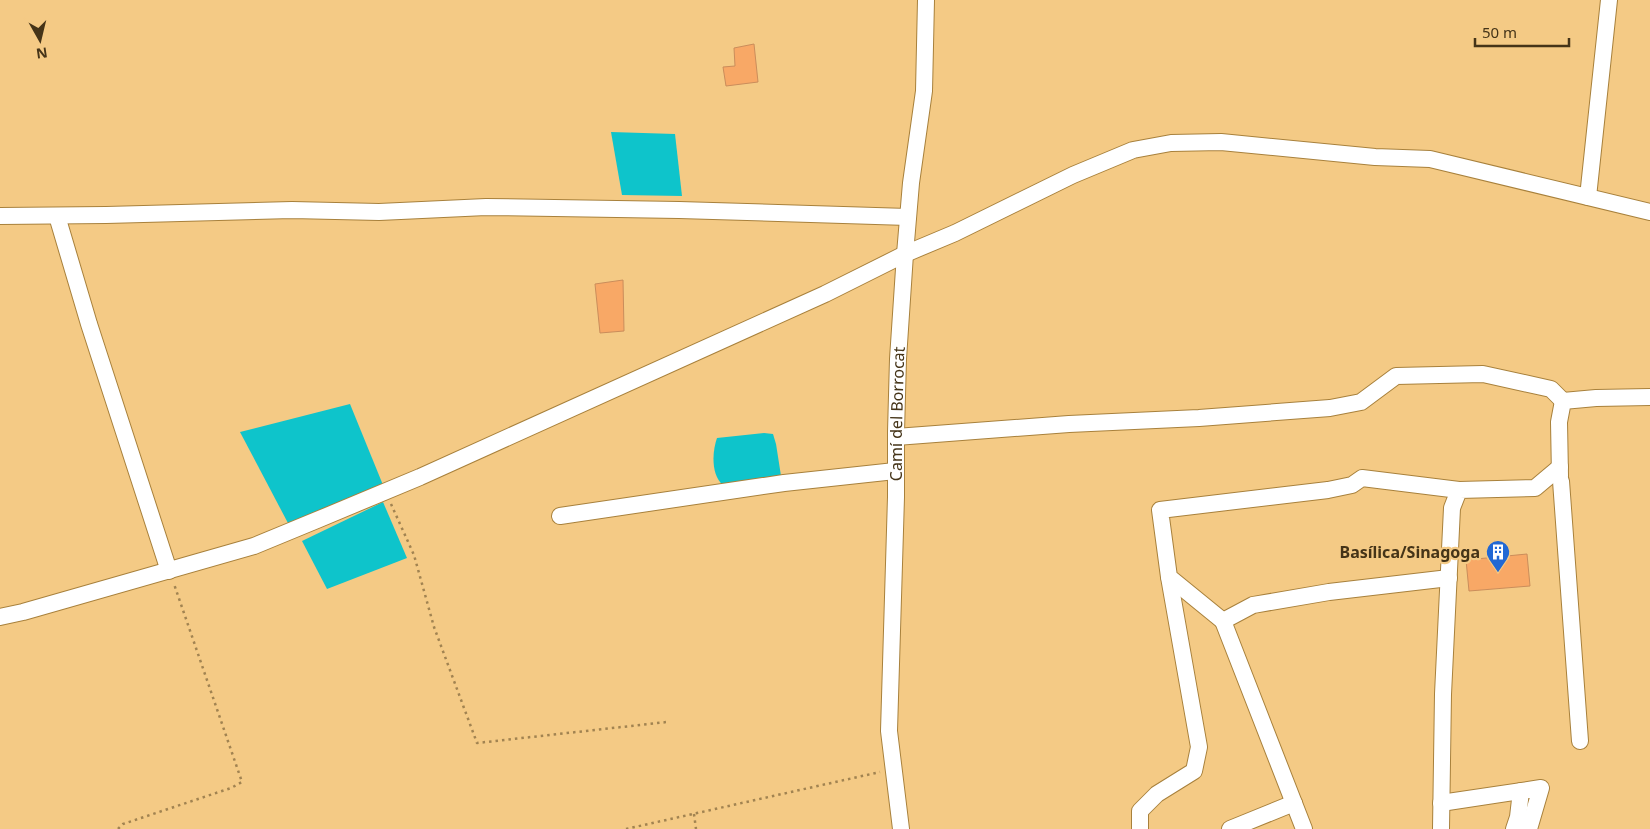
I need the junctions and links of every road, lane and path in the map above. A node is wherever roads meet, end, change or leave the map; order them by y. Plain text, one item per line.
1 (926, 0) edge
2 (1609, 0) edge
3 (1588, 197) junction
4 (1650, 212) edge
5 (0, 216) edge
6 (58, 216) junction
7 (908, 217) junction
8 (905, 254) junction
9 (1650, 397) edge
10 (1562, 401) junction
11 (896, 437) junction
12 (895, 471) junction
13 (1560, 475) junction
14 (1459, 490) junction
15 (385, 492) junction
16 (560, 516) dead end
17 (169, 571) junction
18 (1169, 577) junction
19 (1449, 578) junction
20 (0, 617) edge
21 (1223, 622) junction
22 (667, 722) dead end
23 (1580, 741) dead end
24 (893, 769) junction
25 (1521, 791) junction
26 (1294, 803) junction
27 (1441, 803) junction
28 (694, 814) junction
29 (118, 829) edge
30 (626, 829) edge
31 (696, 829) edge
32 (901, 829) edge
33 (1140, 829) edge
34 (1230, 829) edge
35 (1304, 829) edge
36 (1441, 829) edge
37 (1514, 829) edge
38 (1530, 829) edge

1 - 7 street, Camí del Borrocat
2 - 3 street
3 - 4 street
3 - 8 street
5 - 6 street
6 - 7 street
6 - 17 street
7 - 8 street, Camí del Borrocat
8 - 11 street, Camí del Borrocat
8 - 15 street
9 - 10 street
10 - 11 street
10 - 13 street
11 - 12 street, Camí del Borrocat
12 - 16 street
12 - 24 street, Camí del Borrocat
13 - 14 street
13 - 23 street
14 - 18 street
14 - 19 street
15 - 17 street
15 - 22 path
17 - 20 street
17 - 29 path
18 - 21 street
18 - 33 street
19 - 21 street
19 - 27 street
21 - 26 street
24 - 28 path
24 - 32 street, Camí del Borrocat
25 - 27 street
25 - 37 street
25 - 38 street
26 - 34 street
26 - 35 street
27 - 36 street
28 - 30 path
28 - 31 path

